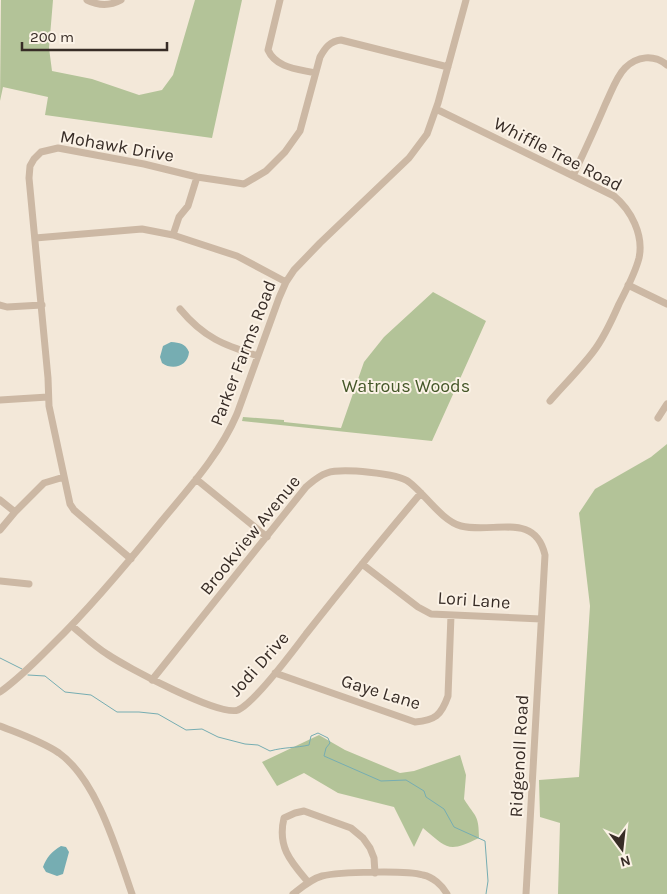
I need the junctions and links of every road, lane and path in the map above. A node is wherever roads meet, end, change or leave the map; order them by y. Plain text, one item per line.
1 (87, 0) edge
2 (121, 0) edge
3 (280, 0) edge
4 (466, 0) edge
5 (667, 65) edge
6 (448, 67) junction
7 (315, 73) junction
8 (436, 109) junction
9 (573, 176) junction
10 (197, 177) junction
11 (173, 235) junction
12 (35, 238) junction
13 (286, 282) junction
14 (628, 285) junction
15 (667, 304) edge
16 (0, 305) edge
17 (42, 305) junction
18 (180, 309) dead end
19 (258, 356) junction
20 (48, 397) junction
21 (0, 400) edge
22 (550, 401) dead end
23 (667, 404) edge
24 (658, 418) dead end
25 (64, 477) junction
26 (196, 479) junction
27 (421, 493) junction
28 (0, 500) edge
29 (15, 512) junction
30 (0, 530) edge
31 (267, 537) junction
32 (131, 559) junction
33 (362, 564) junction
34 (0, 581) edge
35 (29, 584) dead end
36 (451, 615) junction
37 (541, 619) junction
38 (72, 626) junction
39 (275, 673) junction
40 (152, 680) junction
41 (0, 692) edge
42 (0, 726) edge
43 (375, 873) junction
44 (308, 882) junction
45 (132, 894) edge
46 (292, 894) edge
47 (446, 894) edge
48 (526, 894) edge

1 - 2 street
3 - 7 street
4 - 6 street, Parker Farms Road
5 - 9 street
6 - 7 street, Mohawk Drive
6 - 8 street, Parker Farms Road
7 - 10 street, Mohawk Drive
8 - 9 street, Whiffle Tree Road
8 - 13 street, Parker Farms Road
9 - 14 street, Whiffle Tree Road
10 - 11 street
10 - 12 street, Mohawk Drive
11 - 12 street
11 - 13 street
12 - 17 street, Mohawk Drive
13 - 19 street, Parker Farms Road
14 - 15 street
14 - 22 street, Whiffle Tree Road
16 - 17 street
17 - 20 street, Mohawk Drive
18 - 19 street
19 - 26 street, Parker Farms Road
20 - 21 street
20 - 25 street, Mohawk Drive
23 - 24 street
25 - 29 street
25 - 32 street, Mohawk Drive
26 - 31 street
26 - 32 street, Parker Farms Road
27 - 31 street, Brookview Avenue
27 - 33 street, Jodi Drive
27 - 37 street, Brookview Avenue
28 - 29 street
29 - 30 street
31 - 40 street, Brookview Avenue
32 - 38 street, Parker Farms Road
33 - 36 street, Lori Lane
33 - 39 street, Jodi Drive
34 - 35 street
36 - 37 street, Lori Lane
36 - 39 street, Gaye Lane
37 - 48 street, Ridgenoll Road
38 - 40 street, Jodi Drive
38 - 41 street, Parker Farms Road
39 - 40 street, Jodi Drive
42 - 45 street
43 - 44 street
43 - 44 street
43 - 47 street
44 - 46 street

